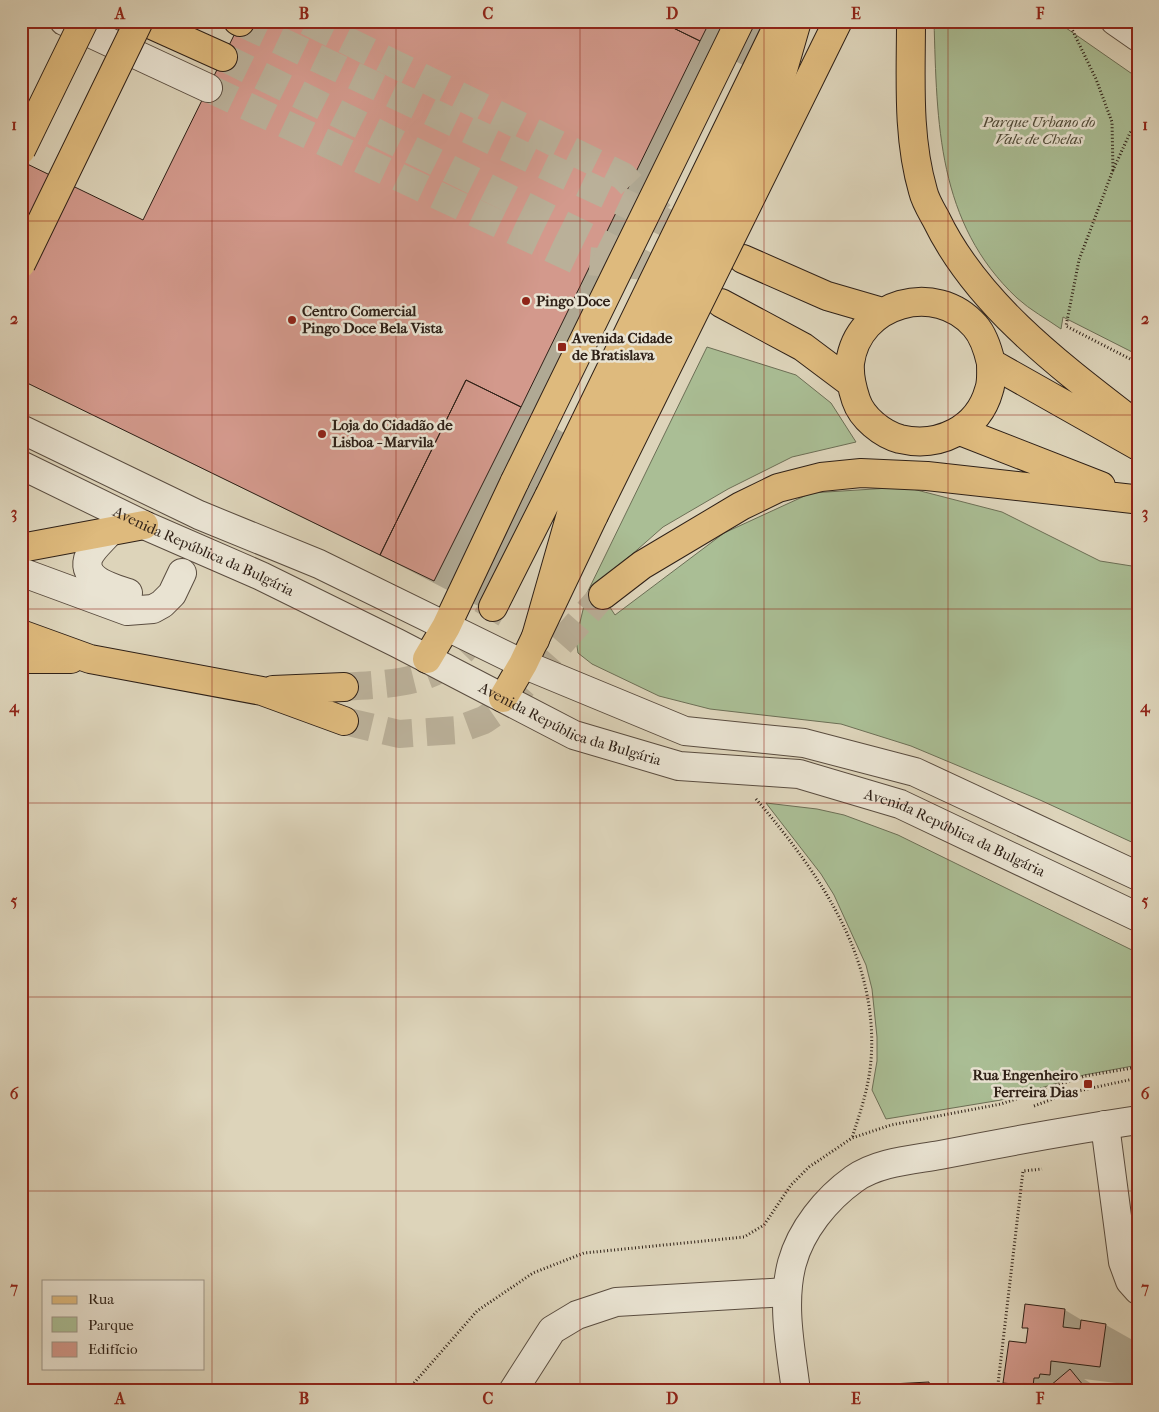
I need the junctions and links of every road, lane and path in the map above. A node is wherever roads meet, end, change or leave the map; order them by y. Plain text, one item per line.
1 (64, 21) edge
2 (84, 21) edge
3 (139, 21) edge
4 (143, 21) edge
5 (740, 21) edge
6 (780, 21) edge
7 (797, 21) edge
8 (838, 21) edge
9 (911, 21) edge
10 (1068, 21) edge
11 (1115, 21) edge
12 (1138, 37) edge
13 (222, 57) tunnel mouth
14 (208, 88) tunnel mouth
15 (1138, 121) edge
16 (21, 150) edge
17 (1113, 170) junction
18 (743, 259) dead end
19 (21, 264) edge
20 (721, 303) dead end
21 (882, 312) junction
22 (1138, 363) edge
23 (991, 364) junction
24 (851, 383) junction
25 (1138, 426) edge
26 (21, 429) edge
27 (960, 431) junction
28 (1138, 446) edge
29 (21, 465) edge
30 (1136, 500) edge
31 (585, 507) junction
32 (144, 525) junction
33 (110, 531) junction
34 (21, 548) edge
35 (21, 572) edge
36 (603, 595) tunnel mouth
37 (493, 607) tunnel mouth
38 (446, 627) junction
39 (21, 634) edge
40 (21, 659) edge
41 (90, 659) junction
42 (427, 660) junction
43 (523, 664) junction
44 (344, 687) tunnel mouth
45 (262, 691) junction
46 (503, 698) junction
47 (344, 721) tunnel mouth
48 (754, 798) dead end
49 (1138, 876) edge
50 (1138, 917) edge
51 (1138, 1067) edge
52 (1138, 1078) edge
53 (1034, 1106) dead end
54 (1138, 1120) edge
55 (1104, 1125) junction
56 (852, 1138) junction
57 (1042, 1169) dead end
58 (1138, 1290) edge
59 (787, 1292) junction
60 (406, 1391) edge
61 (513, 1391) edge
62 (796, 1391) edge
63 (1002, 1391) edge

1 - 14 street
2 - 16 main road, bridge
3 - 19 main road, bridge
4 - 13 main road
5 - 38 main road, bridge
6 - 37 main road, bridge
7 - 31 main road, bridge
8 - 31 main road, bridge
9 - 25 main road
10 - 17 path
11 - 12 street
15 - 17 path
17 - 22 path
18 - 21 main road
20 - 24 main road
21 - 23 main road
21 - 24 main road
23 - 27 main road
23 - 28 main road
24 - 27 main road
26 - 38 street, Avenida República da Bulgária
27 - 30 main road
29 - 32 street, Avenida República da Bulgária
30 - 36 main road
31 - 43 main road
32 - 33 main road
32 - 42 street, Avenida República da Bulgária
33 - 34 main road
33 - 35 street
38 - 42 main road
38 - 43 street, Avenida República da Bulgária
39 - 41 main road
40 - 41 main road
41 - 45 main road
42 - 46 street, Avenida República da Bulgária
43 - 46 main road
43 - 49 street, Avenida República da Bulgária
44 - 45 main road
45 - 47 main road
46 - 50 street, Avenida República da Bulgária
48 - 56 path
51 - 56 path
52 - 53 path
54 - 55 street
55 - 58 street
55 - 59 street
56 - 60 path
57 - 63 path
59 - 61 street
59 - 62 street

